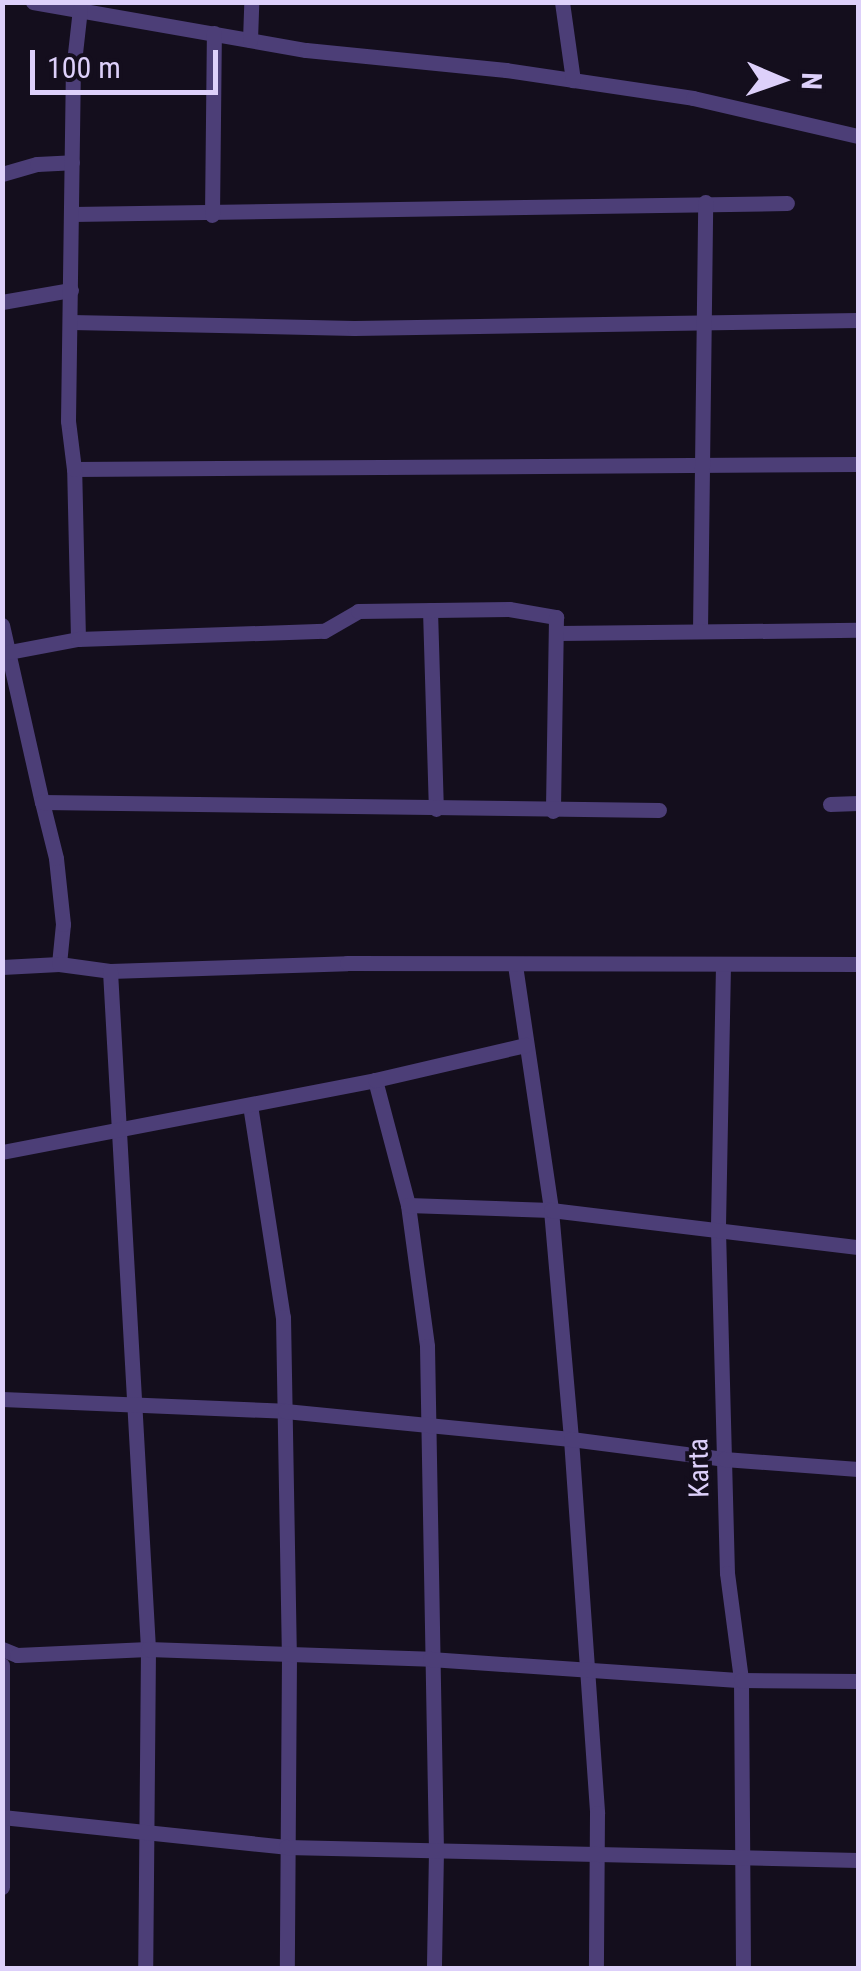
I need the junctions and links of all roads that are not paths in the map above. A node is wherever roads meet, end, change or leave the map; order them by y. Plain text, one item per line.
1 (33, 2) edge
2 (251, 2) edge
3 (562, 2) edge
4 (80, 9) junction
5 (214, 33) junction
6 (250, 40) junction
7 (573, 80) junction
8 (858, 136) edge
9 (72, 162) junction
10 (2, 174) edge
11 (705, 202) junction
12 (788, 204) dead end
13 (72, 214) junction
14 (212, 215) junction
15 (71, 290) junction
16 (2, 302) edge
17 (706, 320) junction
18 (858, 320) edge
19 (71, 322) junction
20 (703, 464) junction
21 (858, 464) edge
22 (74, 469) junction
23 (430, 610) junction
24 (2, 625) edge
25 (858, 630) edge
26 (700, 631) junction
27 (559, 633) junction
28 (78, 639) junction
29 (9, 652) junction
30 (42, 802) junction
31 (830, 804) dead end
32 (858, 804) edge
33 (436, 809) junction
34 (659, 810) dead end
35 (553, 811) junction
36 (59, 964) junction
37 (858, 964) edge
38 (515, 965) junction
39 (2, 966) edge
40 (722, 966) junction
41 (110, 971) junction
42 (526, 1045) junction
43 (375, 1080) junction
44 (250, 1105) junction
45 (117, 1130) junction
46 (2, 1152) edge
47 (408, 1205) junction
48 (551, 1210) junction
49 (718, 1230) junction
50 (858, 1248) edge
51 (2, 1399) edge
52 (134, 1403) junction
53 (285, 1411) junction
54 (430, 1424) junction
55 (571, 1438) junction
56 (724, 1459) junction
57 (858, 1468) edge
58 (2, 1649) edge
59 (148, 1650) junction
60 (289, 1656) junction
61 (430, 1660) junction
62 (2, 1665) edge
63 (586, 1669) junction
64 (741, 1680) junction
65 (858, 1681) edge
66 (3, 1817) edge
67 (148, 1831) junction
68 (286, 1846) junction
69 (436, 1850) junction
70 (596, 1856) junction
71 (744, 1858) junction
72 (858, 1860) edge
73 (2, 1887) edge
74 (145, 1968) edge
75 (287, 1968) edge
76 (434, 1968) edge
77 (596, 1968) edge
78 (744, 1968) edge

1 - 4 street
2 - 6 street
3 - 7 street
4 - 5 street
4 - 9 street
5 - 6 street
5 - 14 street
6 - 7 street
7 - 8 street
9 - 10 street
9 - 13 street
11 - 12 street
11 - 14 street
11 - 17 street
13 - 14 street
13 - 15 street
15 - 16 street
15 - 19 street
17 - 18 street
17 - 19 street
17 - 20 street
19 - 22 street
20 - 21 street
20 - 22 street
20 - 26 street
22 - 28 street
23 - 27 street
23 - 28 street
23 - 33 street
24 - 29 street
25 - 26 street
26 - 27 street
27 - 35 street
28 - 29 street
29 - 30 street
30 - 33 street
30 - 36 street
31 - 32 street
33 - 35 street
34 - 35 street
36 - 39 street
36 - 41 street
37 - 40 street
38 - 40 street
38 - 41 street
38 - 42 street
40 - 49 street, Karta
41 - 45 street
42 - 43 street
42 - 48 street
43 - 44 street
43 - 47 street
44 - 45 street
44 - 53 street
45 - 46 street
45 - 52 street
47 - 48 street
47 - 54 street
48 - 49 street
48 - 55 street
49 - 50 street
49 - 56 street, Karta
51 - 52 street
52 - 53 street
52 - 59 street
53 - 54 street
53 - 60 street
54 - 55 street
54 - 61 street
55 - 56 street
55 - 63 street
56 - 57 street
56 - 64 street, Karta
58 - 59 street
59 - 60 street
59 - 67 street
60 - 61 street
60 - 68 street
61 - 63 street
61 - 69 street
62 - 66 street
63 - 64 street
63 - 70 street
64 - 65 street
64 - 71 street, Karta
66 - 67 street
66 - 73 street
67 - 68 street
67 - 74 street
68 - 69 street
68 - 75 street
69 - 70 street
69 - 76 street
70 - 71 street
70 - 77 street
71 - 72 street
71 - 78 street, Karta

